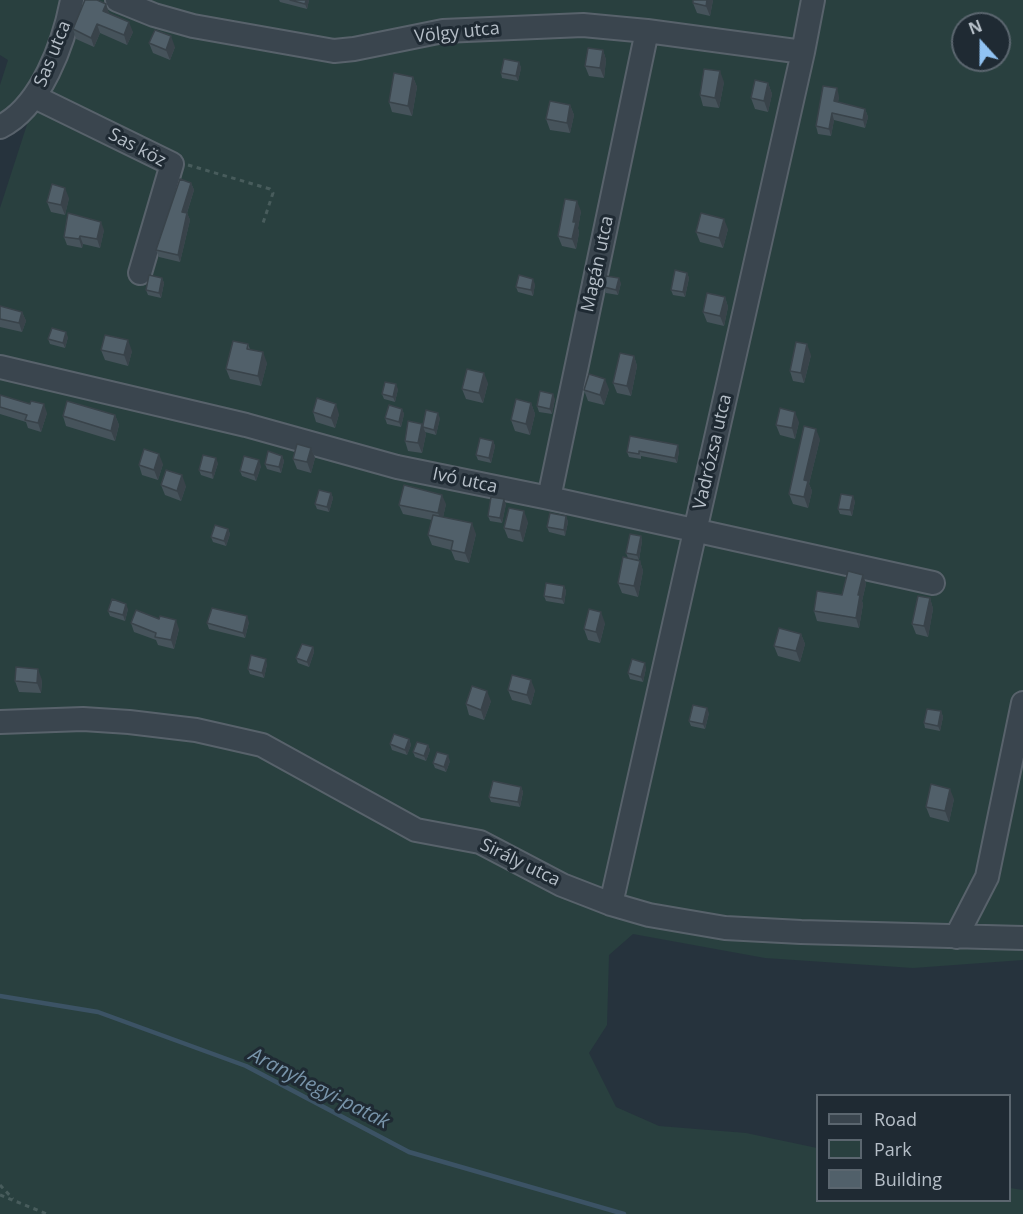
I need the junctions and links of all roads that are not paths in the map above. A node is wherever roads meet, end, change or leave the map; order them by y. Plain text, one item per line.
1 (72, 0) edge
2 (117, 0) edge
3 (813, 0) edge
4 (647, 31) junction
5 (803, 52) junction
6 (34, 97) junction
7 (0, 127) edge
8 (140, 273) dead end
9 (0, 367) edge
10 (549, 498) junction
11 (695, 531) junction
12 (933, 583) dead end
13 (1023, 703) edge
14 (0, 722) edge
15 (611, 904) junction
16 (956, 937) junction
17 (1023, 938) edge

1 - 6 street, Sas utca
2 - 4 street, Völgy utca
3 - 5 street, Vadrózsa utca
4 - 5 street, Völgy utca
4 - 10 street, Magán utca
5 - 11 street, Vadrózsa utca
6 - 7 street, Sas utca
6 - 8 street, Sas köz
9 - 10 street, Ivó utca
10 - 11 street, Ivó utca
11 - 12 street, Ivó utca
11 - 15 street, Vadrózsa utca
13 - 16 street
14 - 15 street, Sirály utca
15 - 16 street, Sirály utca
16 - 17 street, Sirály utca

